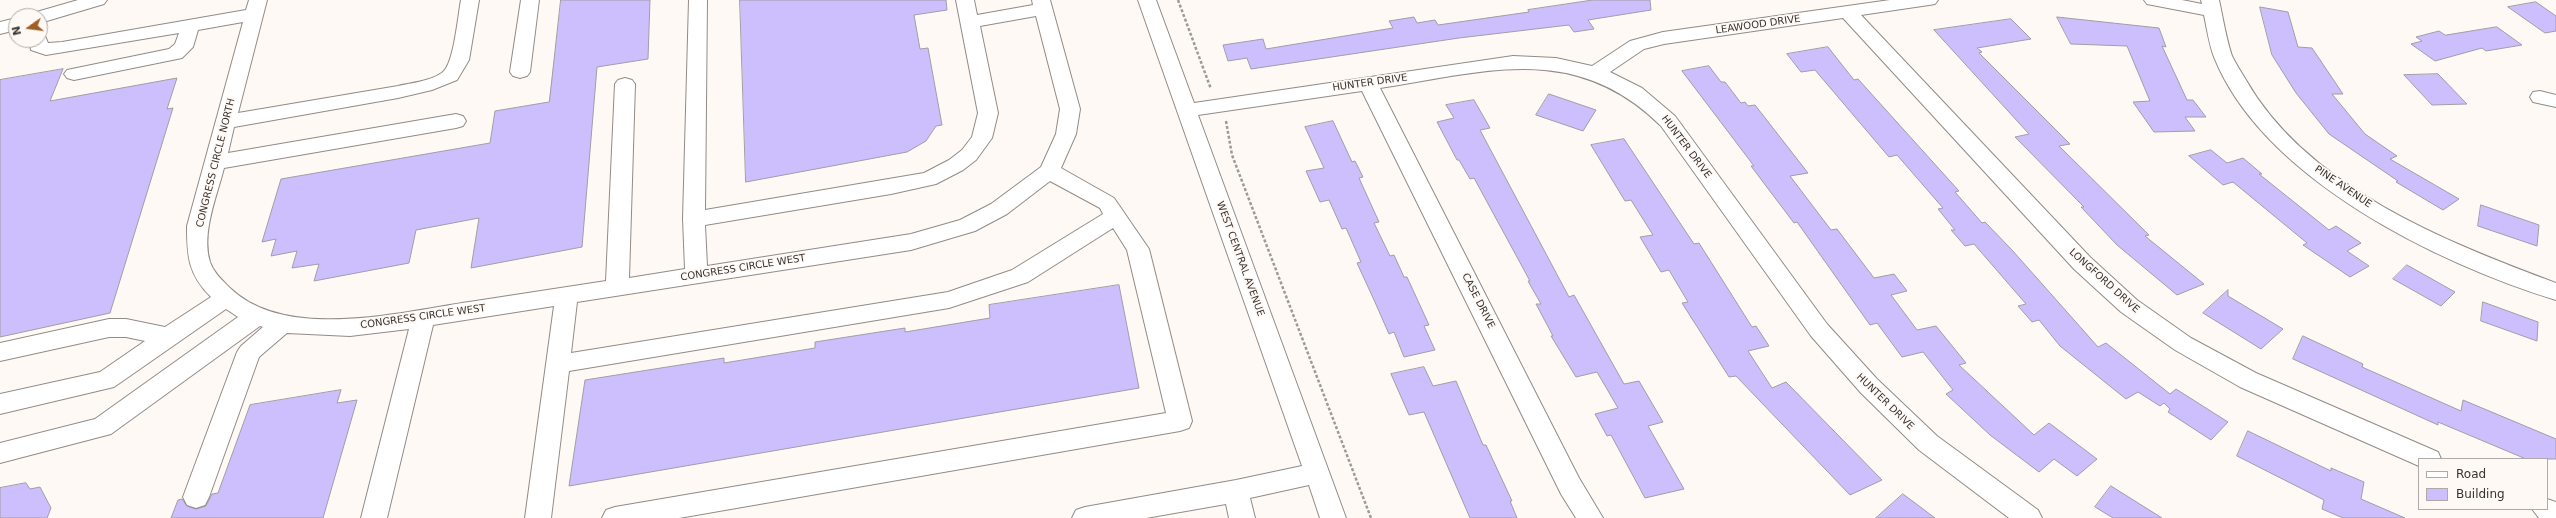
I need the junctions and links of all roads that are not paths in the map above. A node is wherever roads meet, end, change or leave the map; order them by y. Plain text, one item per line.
1 (98, 0) edge
2 (470, 0) edge
3 (530, 0) edge
4 (698, 0) edge
5 (965, 0) edge
6 (1147, 0) edge
7 (1929, 0) edge
8 (2153, 0) edge
9 (1042, 4) edge
10 (2210, 5) edge
11 (256, 7) edge
12 (1848, 12) junction
13 (48, 15) edge
14 (970, 22) junction
15 (190, 26) junction
16 (43, 48) edge
17 (520, 72) dead end
18 (1596, 73) junction
19 (74, 74) dead end
20 (1368, 83) junction
21 (625, 84) dead end
22 (1187, 110) junction
23 (456, 121) dead end
24 (226, 122) junction
25 (215, 162) junction
26 (1049, 171) junction
27 (1116, 216) junction
28 (694, 219) junction
29 (696, 275) junction
30 (617, 287) junction
31 (2556, 292) edge
32 (567, 295) junction
33 (242, 308) junction
34 (423, 317) junction
35 (283, 323) junction
36 (169, 337) junction
37 (0, 352) edge
38 (558, 364) junction
39 (0, 404) edge
40 (0, 453) edge
41 (2427, 458) edge
42 (1317, 473) junction
43 (1236, 491) junction
44 (196, 497) dead end
45 (374, 518) edge
46 (538, 518) edge
47 (616, 518) edge
48 (1085, 518) edge
49 (1242, 518) edge
50 (1333, 518) edge
51 (1590, 518) edge
52 (2029, 518) edge

1 - 13 street
2 - 24 street
3 - 17 street
4 - 28 street
5 - 14 street
6 - 22 street, WEST CENTRAL AVENUE
7 - 12 street, LEAWOOD DRIVE
8 - 10 street
9 - 14 street
9 - 26 street, CONGRESS CIRCLE WEST
10 - 31 street, PINE AVENUE
11 - 15 street
11 - 24 street, CONGRESS CIRCLE NORTH
12 - 18 street, LEAWOOD DRIVE
12 - 41 street, LONGFORD DRIVE
14 - 28 street
15 - 16 street
15 - 19 street
18 - 20 street, HUNTER DRIVE
18 - 52 street, HUNTER DRIVE
20 - 22 street, HUNTER DRIVE
20 - 51 street, CASE DRIVE
21 - 30 street
22 - 42 street, WEST CENTRAL AVENUE
23 - 25 street
24 - 25 street, CONGRESS CIRCLE NORTH
25 - 33 street, CONGRESS CIRCLE NORTH
26 - 27 street
26 - 29 street, CONGRESS CIRCLE WEST
27 - 38 street
27 - 47 street
28 - 29 street
29 - 30 street, CONGRESS CIRCLE WEST
30 - 32 street, CONGRESS CIRCLE WEST
32 - 34 street, CONGRESS CIRCLE WEST
32 - 38 street
33 - 35 street, CONGRESS CIRCLE WEST
33 - 36 street
33 - 40 street
34 - 35 street, CONGRESS CIRCLE WEST
34 - 45 street
35 - 44 street
36 - 37 street
36 - 39 street
38 - 46 street
42 - 43 street
42 - 50 street, WEST CENTRAL AVENUE
43 - 48 street
43 - 49 street

